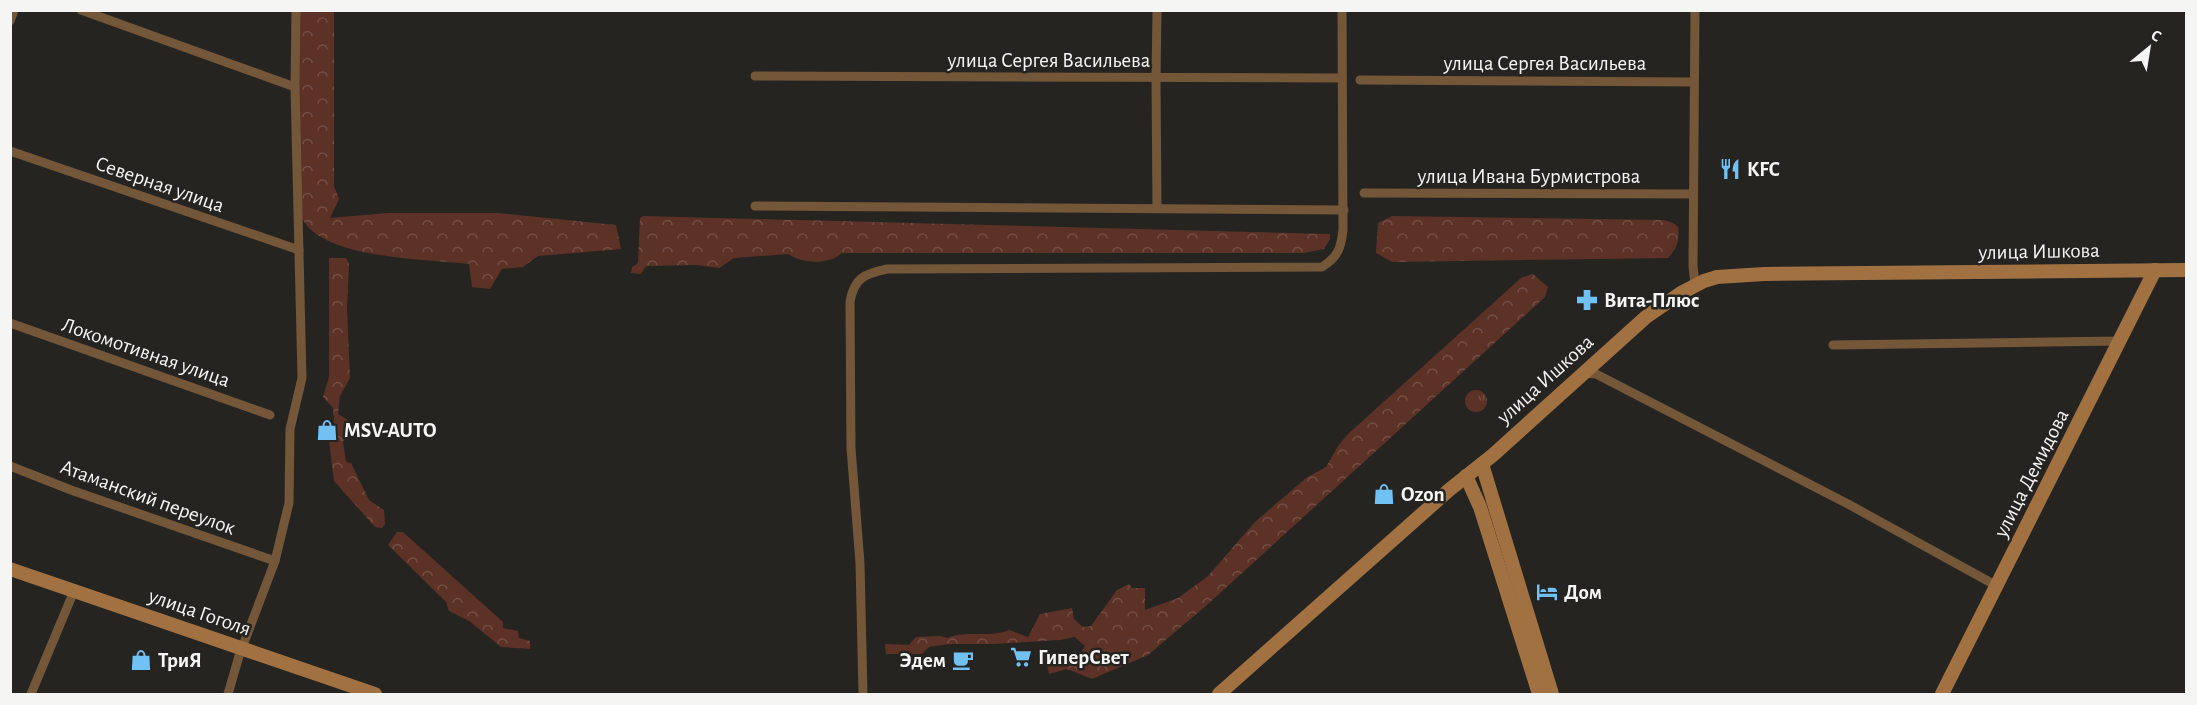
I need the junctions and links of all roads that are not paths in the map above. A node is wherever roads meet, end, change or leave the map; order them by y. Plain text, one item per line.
1 (14, 10) edge
2 (81, 10) edge
3 (296, 10) edge
4 (1157, 10) edge
5 (1342, 10) edge
6 (1695, 10) edge
7 (10, 21) edge
8 (755, 76) dead end
9 (1342, 78) junction
10 (1156, 79) junction
11 (1360, 80) dead end
12 (1694, 82) junction
13 (295, 87) junction
14 (10, 151) edge
15 (1364, 193) dead end
16 (1693, 194) junction
17 (755, 206) dead end
18 (1157, 207) junction
19 (1344, 210) junction
20 (298, 250) junction
21 (2155, 270) junction
22 (2187, 270) edge
23 (1695, 285) junction
24 (10, 323) edge
25 (2120, 341) junction
26 (1833, 345) dead end
27 (1584, 373) junction
28 (270, 415) dead end
29 (1482, 464) junction
30 (10, 466) edge
31 (1466, 476) junction
32 (275, 561) junction
33 (10, 569) edge
34 (1997, 586) junction
35 (74, 591) junction
36 (242, 648) junction
37 (31, 694) edge
38 (228, 694) edge
39 (375, 694) edge
40 (863, 694) edge
41 (1219, 694) edge
42 (1539, 694) edge
43 (1552, 694) edge
44 (1942, 694) edge

1 - 7 street
2 - 13 street
3 - 13 street
4 - 10 street
5 - 9 street
6 - 12 street
8 - 10 street, улица Сергея Васильева
9 - 10 street, улица Сергея Васильева
9 - 19 street
10 - 18 street
11 - 12 street, улица Сергея Васильева
12 - 16 street
13 - 20 street
14 - 20 street, Северная улица
15 - 16 street, улица Ивана Бурмистрова
16 - 23 street
17 - 18 street
18 - 19 street
19 - 40 street
20 - 32 street
21 - 22 street, улица Ишкова
21 - 23 street, улица Ишкова
21 - 25 street, улица Демидова
23 - 27 street, улица Ишкова
24 - 28 street, Локомотивная улица
25 - 26 street
25 - 34 street, улица Демидова
27 - 29 street, улица Ишкова
27 - 34 street
29 - 31 street, улица Ишкова
29 - 43 street
30 - 32 street, Атаманский переулок
31 - 41 street, улица Ишкова
31 - 42 street
32 - 36 street
33 - 35 street, улица Гоголя
34 - 44 street, улица Демидова
35 - 36 street, улица Гоголя
35 - 37 street
36 - 38 street
36 - 39 street, улица Гоголя

